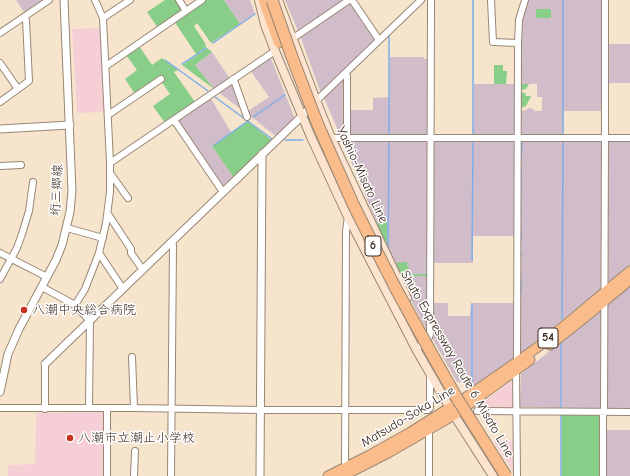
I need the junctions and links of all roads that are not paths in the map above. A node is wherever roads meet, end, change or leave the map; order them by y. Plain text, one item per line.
1 (49, 0) edge
2 (64, 0) edge
3 (95, 0) edge
4 (130, 0) edge
5 (179, 0) edge
6 (202, 0) edge
7 (273, 0) edge
8 (278, 0) edge
9 (351, 0) edge
10 (421, 0) edge
11 (431, 0) edge
12 (491, 0) edge
13 (525, 0) edge
14 (605, 0) edge
15 (258, 2) edge
16 (186, 11) junction
17 (24, 17) junction
18 (104, 18) junction
19 (265, 25) joint
20 (0, 33) edge
21 (292, 39) junction
22 (380, 40) junction
23 (518, 42) junction
24 (275, 51) junction
25 (0, 63) edge
26 (106, 66) junction
27 (345, 73) junction
28 (161, 78) dead end
29 (233, 79) junction
30 (18, 89) junction
31 (316, 101) junction
32 (0, 102) edge
33 (108, 114) junction
34 (302, 116) junction
35 (247, 118) dead end
36 (174, 120) junction
37 (70, 125) junction
38 (0, 130) edge
39 (331, 138) junction
40 (347, 138) junction
41 (431, 138) junction
42 (518, 138) junction
43 (605, 138) junction
44 (630, 138) edge
45 (262, 154) junction
46 (110, 163) junction
47 (21, 165) dead end
48 (0, 166) edge
49 (110, 173) junction
50 (350, 178) junction
51 (33, 182) dead end
52 (223, 192) junction
53 (128, 198) dead end
54 (108, 214) junction
55 (348, 217) junction
56 (66, 228) junction
57 (103, 238) junction
58 (170, 243) junction
59 (0, 253) edge
60 (99, 253) junction
61 (11, 259) junction
62 (143, 270) junction
63 (630, 271) edge
64 (47, 277) junction
65 (0, 279) edge
66 (630, 280) edge
67 (42, 287) junction
68 (123, 289) junction
69 (604, 292) junction
70 (604, 302) junction
71 (75, 306) junction
72 (90, 321) junction
73 (428, 340) junction
74 (416, 349) junction
75 (132, 357) dead end
76 (45, 364) joint
77 (517, 366) junction
78 (430, 374) junction
79 (0, 392) edge
80 (458, 407) junction
81 (0, 408) edge
82 (89, 408) junction
83 (107, 408) junction
84 (134, 408) junction
85 (172, 408) junction
86 (45, 409) junction
87 (260, 410) junction
88 (345, 410) junction
89 (477, 411) dead end
90 (517, 411) junction
91 (604, 412) junction
92 (630, 412) edge
93 (429, 430) junction
94 (135, 451) dead end
95 (345, 474) edge
96 (494, 475) edge
97 (107, 476) edge
98 (134, 476) edge
99 (171, 476) edge
100 (260, 476) edge
101 (328, 476) edge
102 (429, 476) edge
103 (506, 476) edge
104 (512, 476) edge
105 (517, 476) edge
106 (603, 476) edge

1 - 17 street
2 - 37 street, 垳三郷線
3 - 18 street
4 - 18 street
5 - 16 street
6 - 16 street
7 - 103 highway, Shuto Expressway Route 6 Misato Line / 6, bridge
8 - 21 main road, Yashio-Misato Line
9 - 21 street
9 - 22 street
10 - 22 street
11 - 41 street
12 - 23 street
13 - 23 street
14 - 43 street
15 - 19 highway
15 - 96 highway, Shuto Expressway Route 6 Misato Line / 6
16 - 26 street
17 - 20 street
17 - 30 street
18 - 26 street
19 - 24 main road, Yashio-Misato Line
21 - 31 main road, Yashio-Misato Line
22 - 27 street
23 - 42 street
24 - 29 street
24 - 34 main road, Yashio-Misato Line
25 - 30 street
26 - 33 street
27 - 31 street
27 - 40 street
28 - 33 street
29 - 35 street
29 - 36 street
30 - 32 street
31 - 34 street
31 - 39 main road, Yashio-Misato Line
33 - 46 street
34 - 45 street
34 - 55 main road, Yashio-Misato Line
36 - 46 street
36 - 52 street
37 - 38 street
37 - 56 street, 垳三郷線
39 - 40 street
39 - 50 main road, Yashio-Misato Line
40 - 41 street
41 - 42 street
41 - 73 street
42 - 43 street
42 - 77 street
43 - 44 street
43 - 69 street
45 - 52 street
45 - 87 street
46 - 49 street
47 - 48 street
49 - 53 street
49 - 54 street
50 - 55 main road
50 - 73 main road, Yashio-Misato Line
51 - 61 street
52 - 58 street
54 - 57 street
54 - 62 street
55 - 74 main road, Yashio-Misato Line
55 - 88 street
56 - 57 street
56 - 64 street, 垳三郷線
57 - 60 street
58 - 62 street
58 - 85 street
59 - 61 street
60 - 68 street
60 - 71 street
61 - 64 street
61 - 65 street
62 - 68 street
63 - 69 main road, Matsudo-Soka Line / 54
64 - 67 street, 垳三郷線
66 - 70 main road, Matsudo-Soka Line / 54
67 - 71 street
67 - 79 street, 垳三郷線
68 - 72 street
69 - 70 street
69 - 77 main road, Matsudo-Soka Line / 54
70 - 77 main road, Matsudo-Soka Line / 54
70 - 91 street
71 - 72 street
72 - 76 street
72 - 82 street
73 - 74 street
73 - 80 main road, Yashio-Misato Line
74 - 78 main road, Yashio-Misato Line
75 - 84 street
76 - 86 street
77 - 80 main road, Matsudo-Soka Line / 54
77 - 90 street
78 - 80 main road, Yashio-Misato Line
78 - 88 street
80 - 93 main road, Matsudo-Soka Line / 54
80 - 95 main road, Matsudo-Soka Line / 54
80 - 96 main road, Yashio-Misato Line
80 - 104 main road, Yashio-Misato Line
81 - 86 street
82 - 83 street
82 - 86 street
83 - 84 street
83 - 97 street
84 - 85 street
85 - 87 street
85 - 99 street
87 - 88 street
87 - 100 street
88 - 95 street
89 - 90 street
90 - 91 street
90 - 105 street
91 - 92 street
91 - 106 street
93 - 95 main road, Matsudo-Soka Line / 54
93 - 102 street
94 - 98 street
95 - 101 main road, Matsudo-Soka Line / 54

